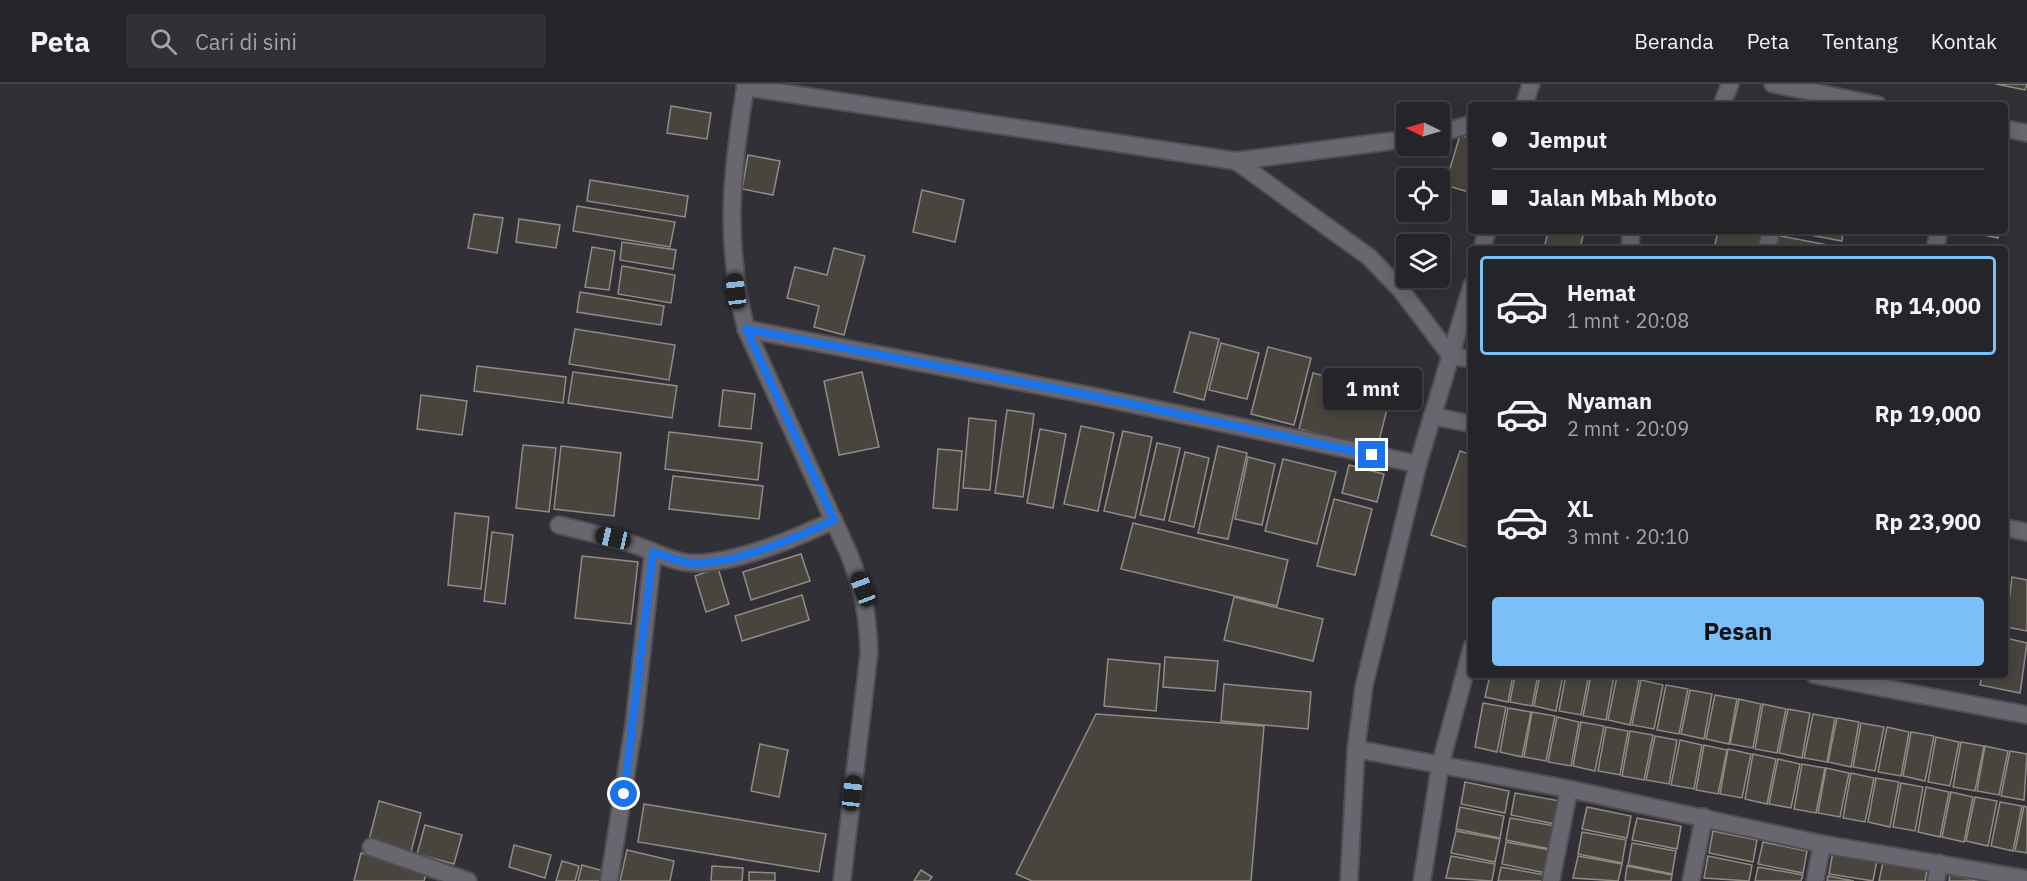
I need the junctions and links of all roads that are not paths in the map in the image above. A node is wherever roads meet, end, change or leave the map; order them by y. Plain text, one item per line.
1 (1531, 84) edge
2 (1730, 84) edge
3 (1773, 84) edge
4 (746, 86) edge
5 (1801, 97) edge
6 (1524, 102) edge
7 (1723, 102) edge
8 (1849, 102) edge
9 (1468, 125) edge
10 (2008, 129) edge
11 (1450, 130) edge
12 (2027, 133) edge
13 (1396, 140) edge
14 (1236, 161) junction
15 (1468, 299) edge
16 (746, 329) junction
17 (1451, 356) junction
18 (1468, 359) edge
19 (1432, 416) junction
20 (1468, 423) edge
21 (1418, 464) junction
22 (834, 520) junction
23 (559, 525) dead end
24 (2008, 528) edge
25 (2027, 532) edge
26 (653, 552) junction
27 (1468, 662) edge
28 (1831, 678) edge
29 (2027, 715) edge
30 (1356, 749) junction
31 (1440, 766) junction
32 (1569, 789) junction
33 (1704, 817) junction
34 (1822, 844) junction
35 (370, 848) dead end
36 (1939, 863) junction
37 (2027, 879) edge
38 (468, 881) edge
39 (609, 881) edge
40 (842, 881) edge
41 (1349, 881) edge
42 (1422, 881) edge
43 (1551, 881) edge
44 (1691, 881) edge
45 (1815, 881) edge
46 (1936, 881) edge

1 - 6 street
2 - 7 street
3 - 5 street
4 - 14 street
4 - 16 street
5 - 8 street
9 - 11 street
10 - 12 street
13 - 14 street
14 - 17 street
15 - 17 street
16 - 21 street
16 - 22 street
17 - 18 street
17 - 19 street
19 - 20 street
19 - 21 street
21 - 30 street
22 - 26 street
22 - 40 street
23 - 26 street
24 - 25 street
26 - 39 street
27 - 31 street
28 - 29 street
30 - 31 street
30 - 41 street
31 - 32 street
31 - 42 street
32 - 33 street
32 - 43 street
33 - 34 street
33 - 44 street
34 - 36 street
34 - 45 street
35 - 38 street
36 - 37 street
36 - 46 street

